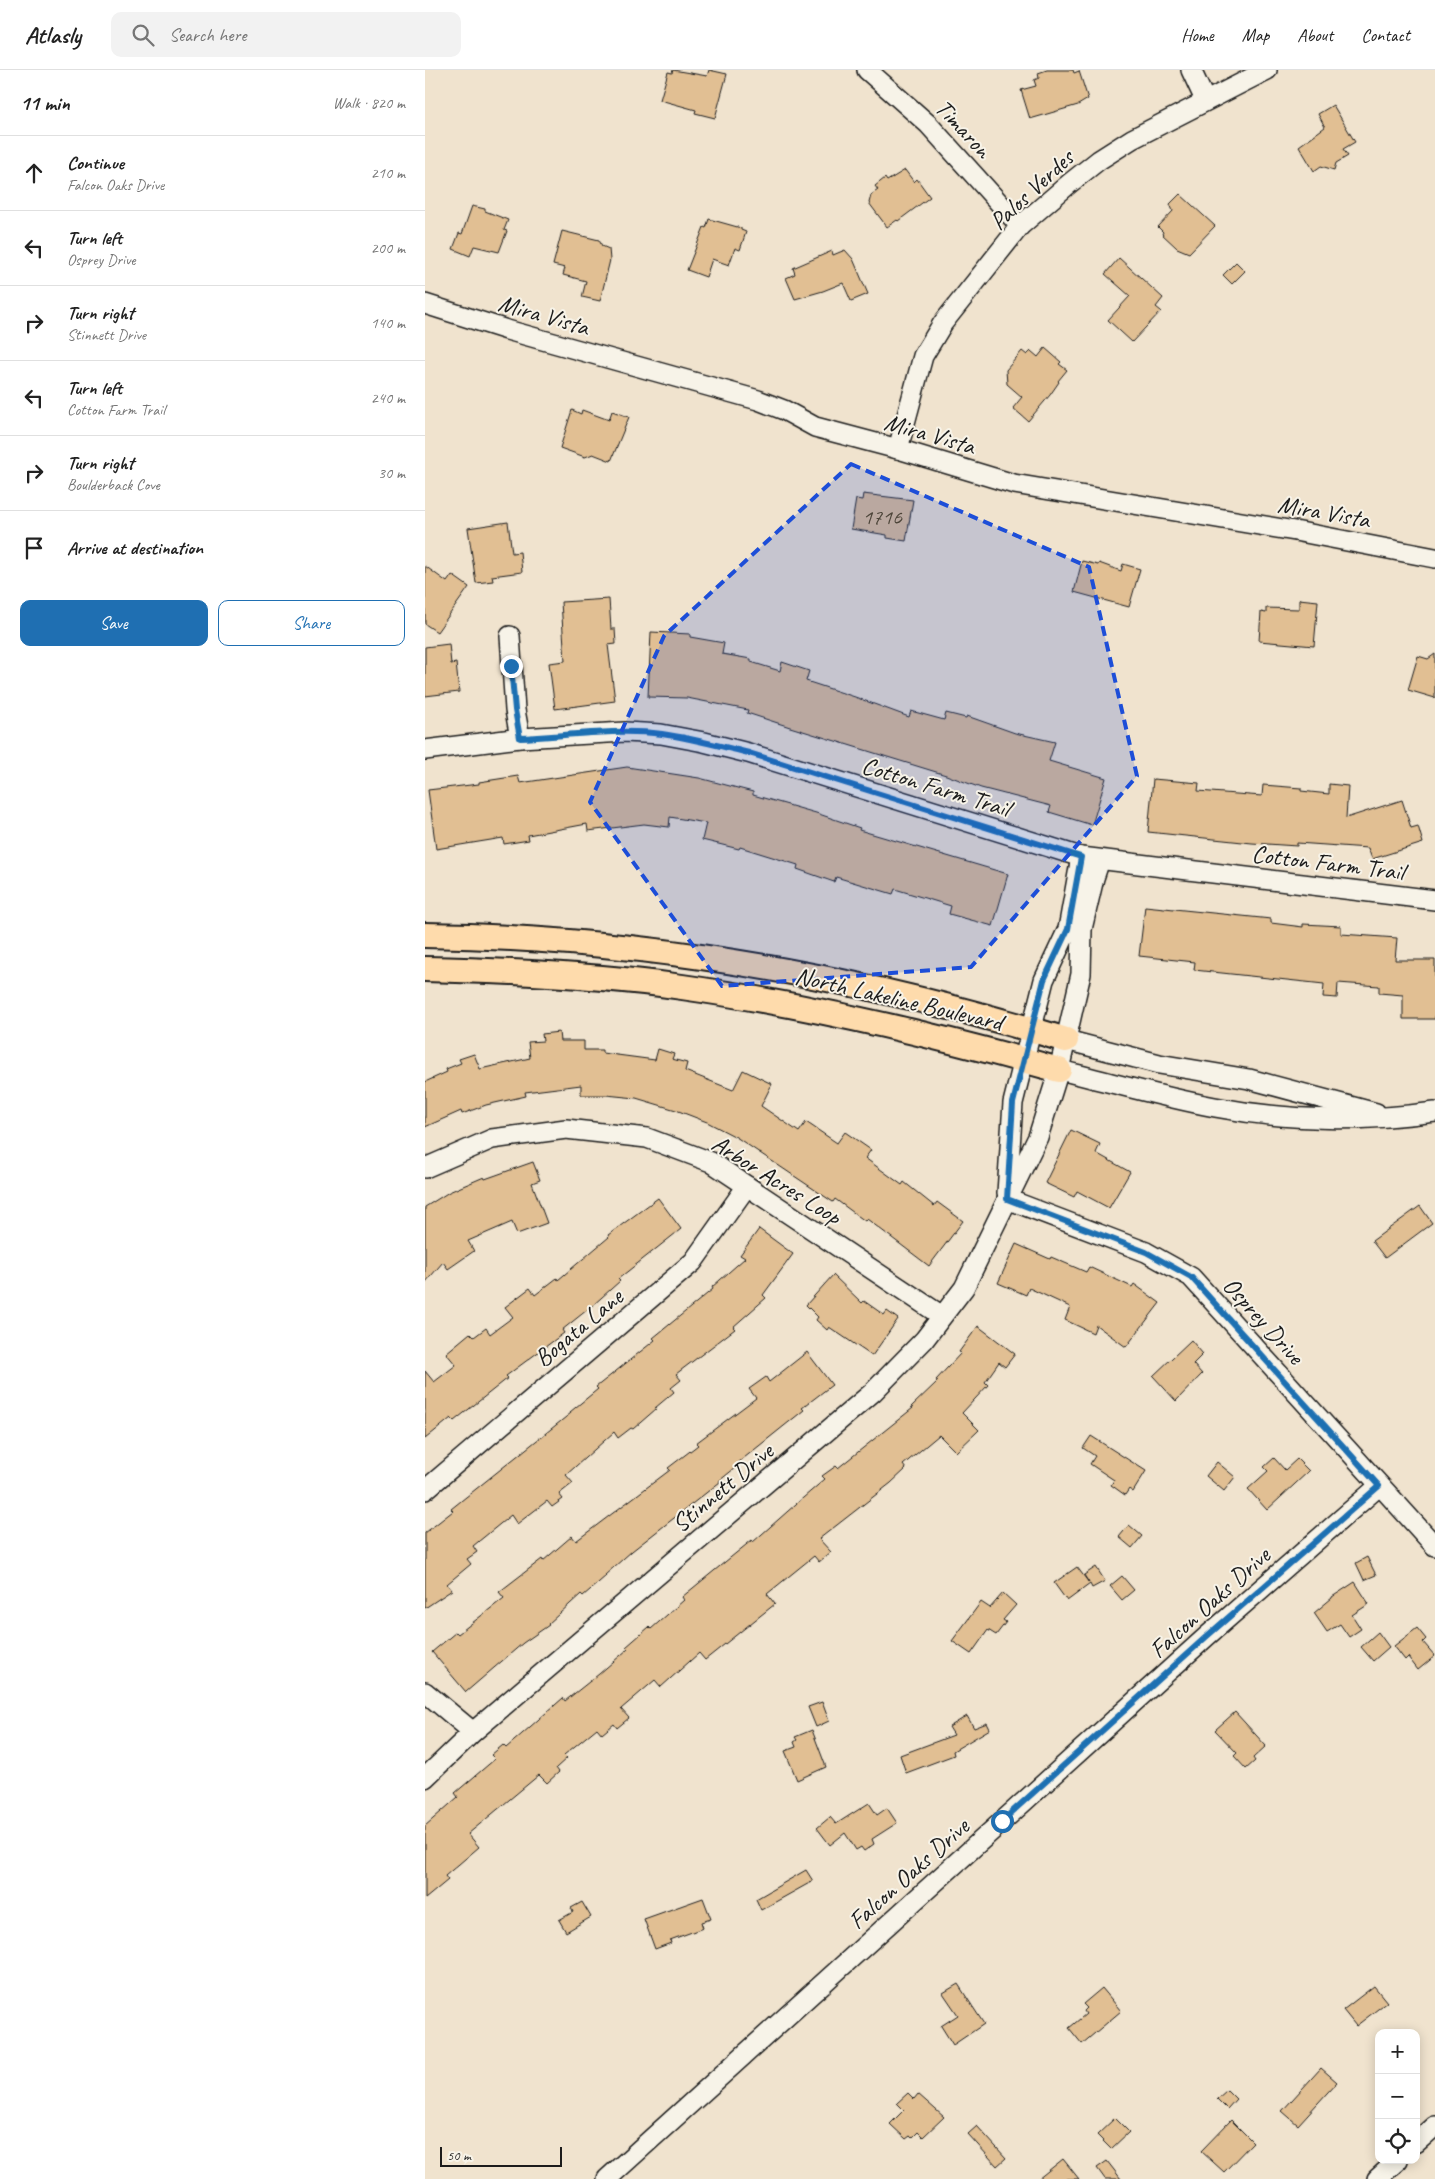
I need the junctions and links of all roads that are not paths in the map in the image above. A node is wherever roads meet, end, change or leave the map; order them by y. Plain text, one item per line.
1 (867, 70) edge
2 (1191, 70) edge
3 (1267, 70) edge
4 (1205, 100) junction
5 (1020, 226) junction
6 (425, 304) edge
7 (898, 448) junction
8 (1435, 558) edge
9 (510, 636) dead end
10 (520, 738) junction
11 (425, 750) edge
12 (1081, 857) junction
13 (1100, 860) junction
14 (1435, 900) edge
15 (425, 935) edge
16 (425, 968) edge
17 (1030, 1029) junction
18 (1066, 1040) junction
19 (1024, 1060) junction
20 (1059, 1070) junction
21 (1435, 1112) edge
22 (1394, 1118) junction
23 (425, 1168) edge
24 (747, 1186) junction
25 (1007, 1199) junction
26 (942, 1316) junction
27 (1379, 1486) junction
28 (425, 1490) edge
29 (1435, 1546) edge
30 (425, 1692) edge
31 (473, 1732) junction
32 (425, 1778) edge
33 (1435, 2126) edge
34 (1420, 2139) edge
35 (1394, 2164) edge
36 (607, 2179) edge
37 (1377, 2179) edge

1 - 5 street, Timaron
2 - 4 street
3 - 4 street, Palos Verdes
4 - 5 street, Palos Verdes
5 - 7 street, Palos Verdes
6 - 7 street, Mira Vista
7 - 8 street, Mira Vista
9 - 10 street
10 - 11 street, Cotton Farm Trail
10 - 12 street, Cotton Farm Trail
12 - 13 street, Cotton Farm Trail
12 - 17 street, Stinnett Drive
13 - 14 street, Cotton Farm Trail
13 - 18 street, Stinnett Drive
15 - 17 main road, North Lakeline Boulevard
16 - 19 main road, North Lakeline Boulevard
17 - 18 main road, North Lakeline Boulevard
17 - 19 street, Stinnett Drive
18 - 20 street, Stinnett Drive
18 - 22 street, North Lakeline Boulevard
19 - 20 main road, North Lakeline Boulevard
19 - 25 street, Stinnett Drive
20 - 22 street, North Lakeline Boulevard
20 - 25 street, Stinnett Drive
21 - 22 street, North Lakeline Boulevard
23 - 24 street, Arbor Acres Loop
24 - 26 street, Arbor Acres Loop
24 - 28 street, Bogata Lane
25 - 26 street, Stinnett Drive
25 - 27 street, Osprey Drive
26 - 31 street, Stinnett Drive
27 - 29 street, Osprey Drive
27 - 36 street, Falcon Oaks Drive
30 - 31 street
31 - 32 street, Stinnett Drive
33 - 34 street
35 - 37 street

